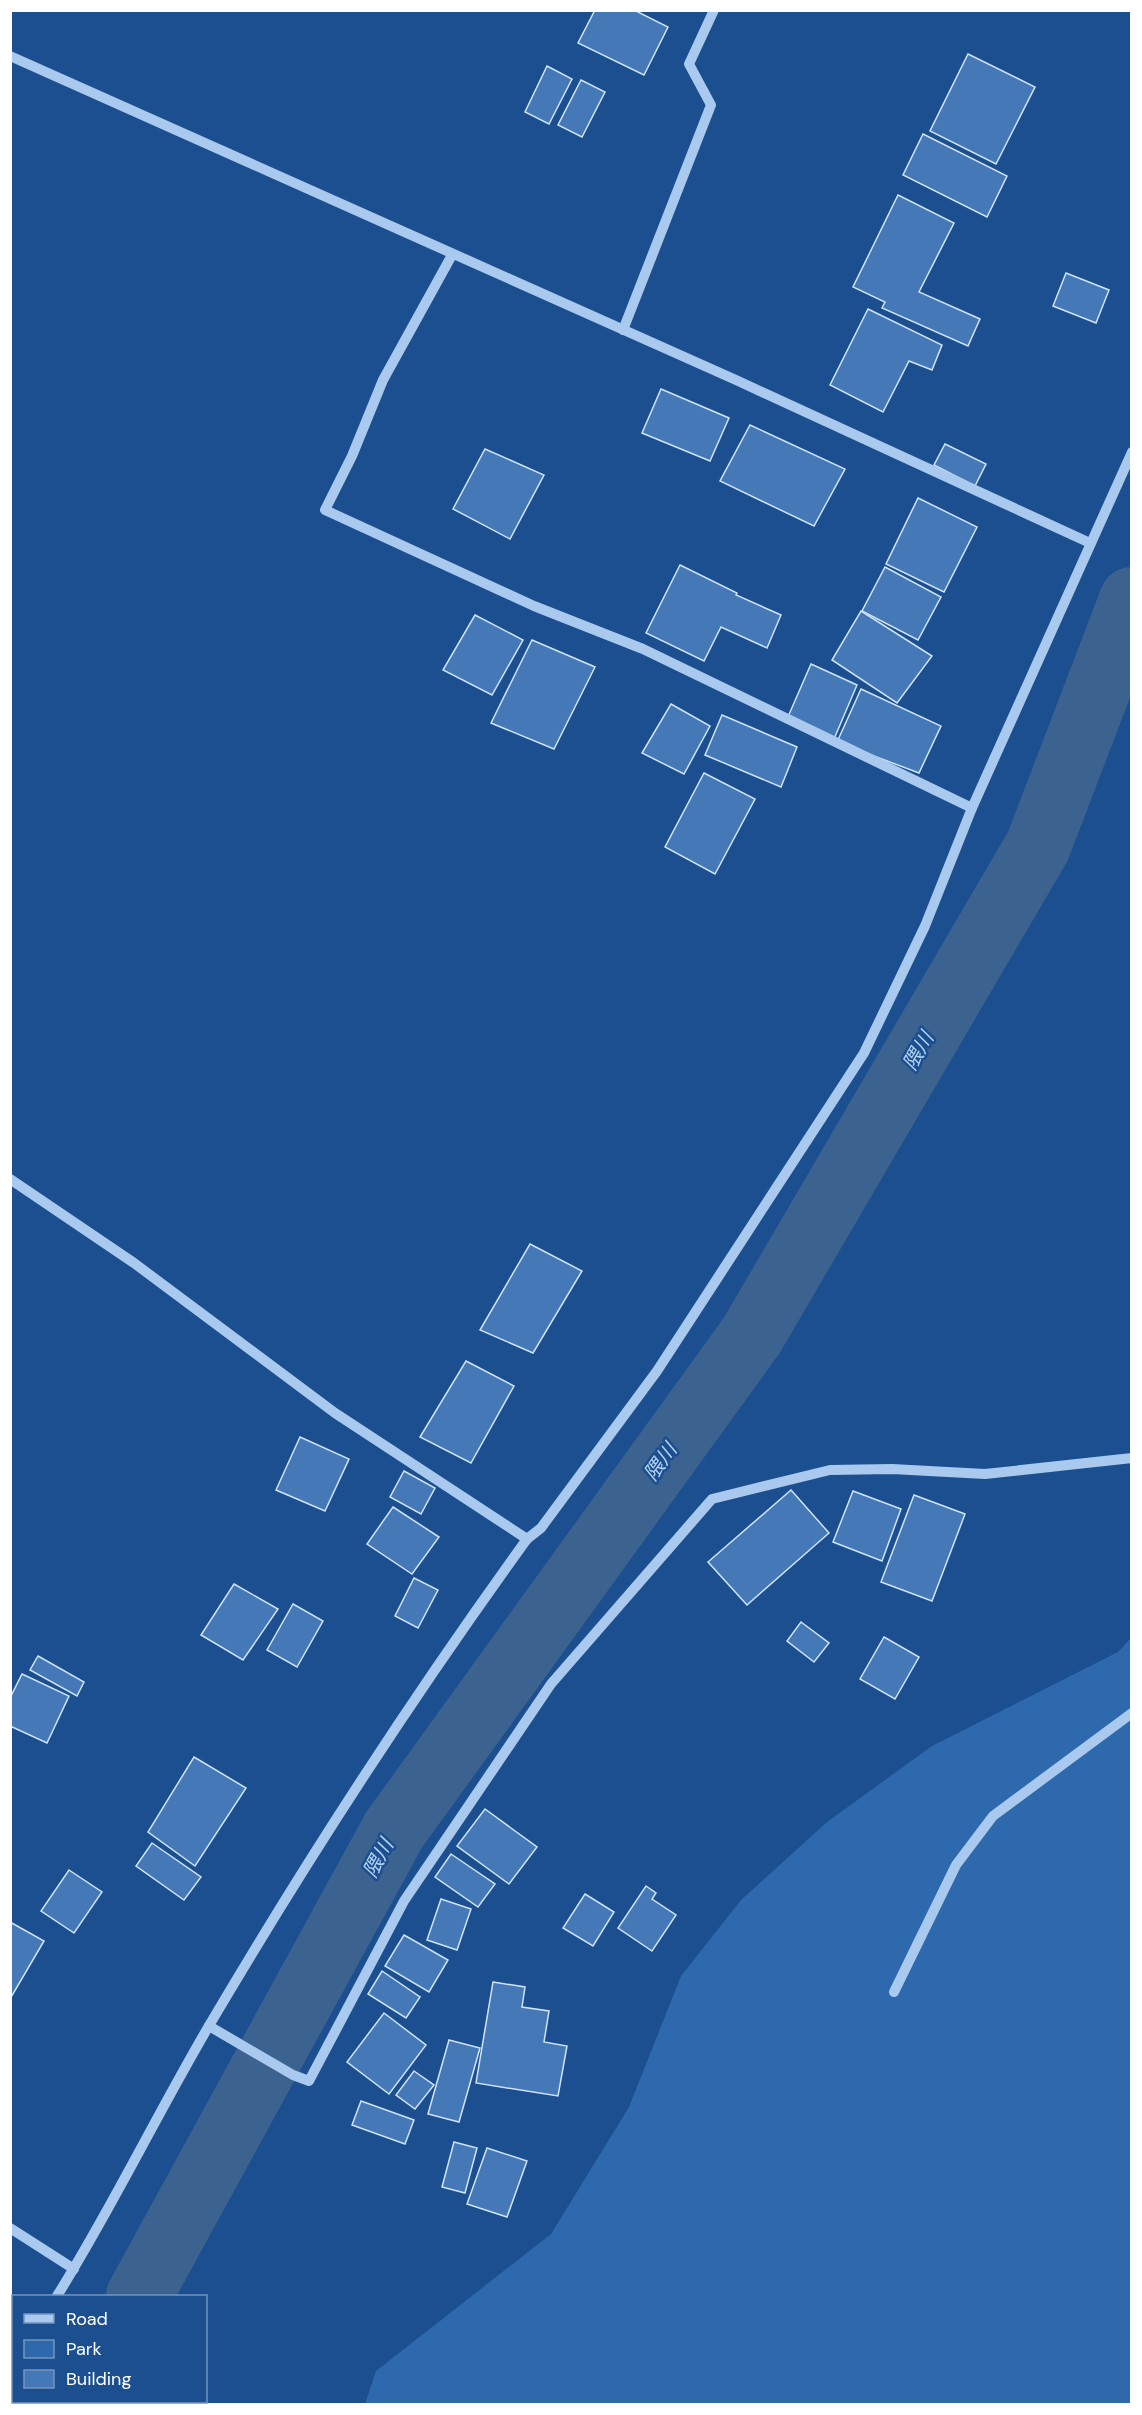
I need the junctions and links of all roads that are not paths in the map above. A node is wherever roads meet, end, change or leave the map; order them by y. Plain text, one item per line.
1 (714, 10) edge
2 (10, 56) edge
3 (453, 255) junction
4 (623, 330) junction
5 (1131, 452) edge
6 (1090, 543) junction
7 (972, 808) junction
8 (10, 1179) edge
9 (1131, 1458) edge
10 (527, 1539) junction
11 (1131, 1713) edge
12 (894, 1992) dead end
13 (209, 2026) junction
14 (10, 2228) edge
15 (74, 2269) junction
16 (58, 2295) edge

1 - 4 street
2 - 3 street
3 - 4 street
3 - 7 street
4 - 6 street
5 - 6 street
6 - 7 street
7 - 10 street
8 - 10 street
9 - 13 street
10 - 13 street
11 - 12 street
13 - 15 street
14 - 15 street
15 - 16 street

